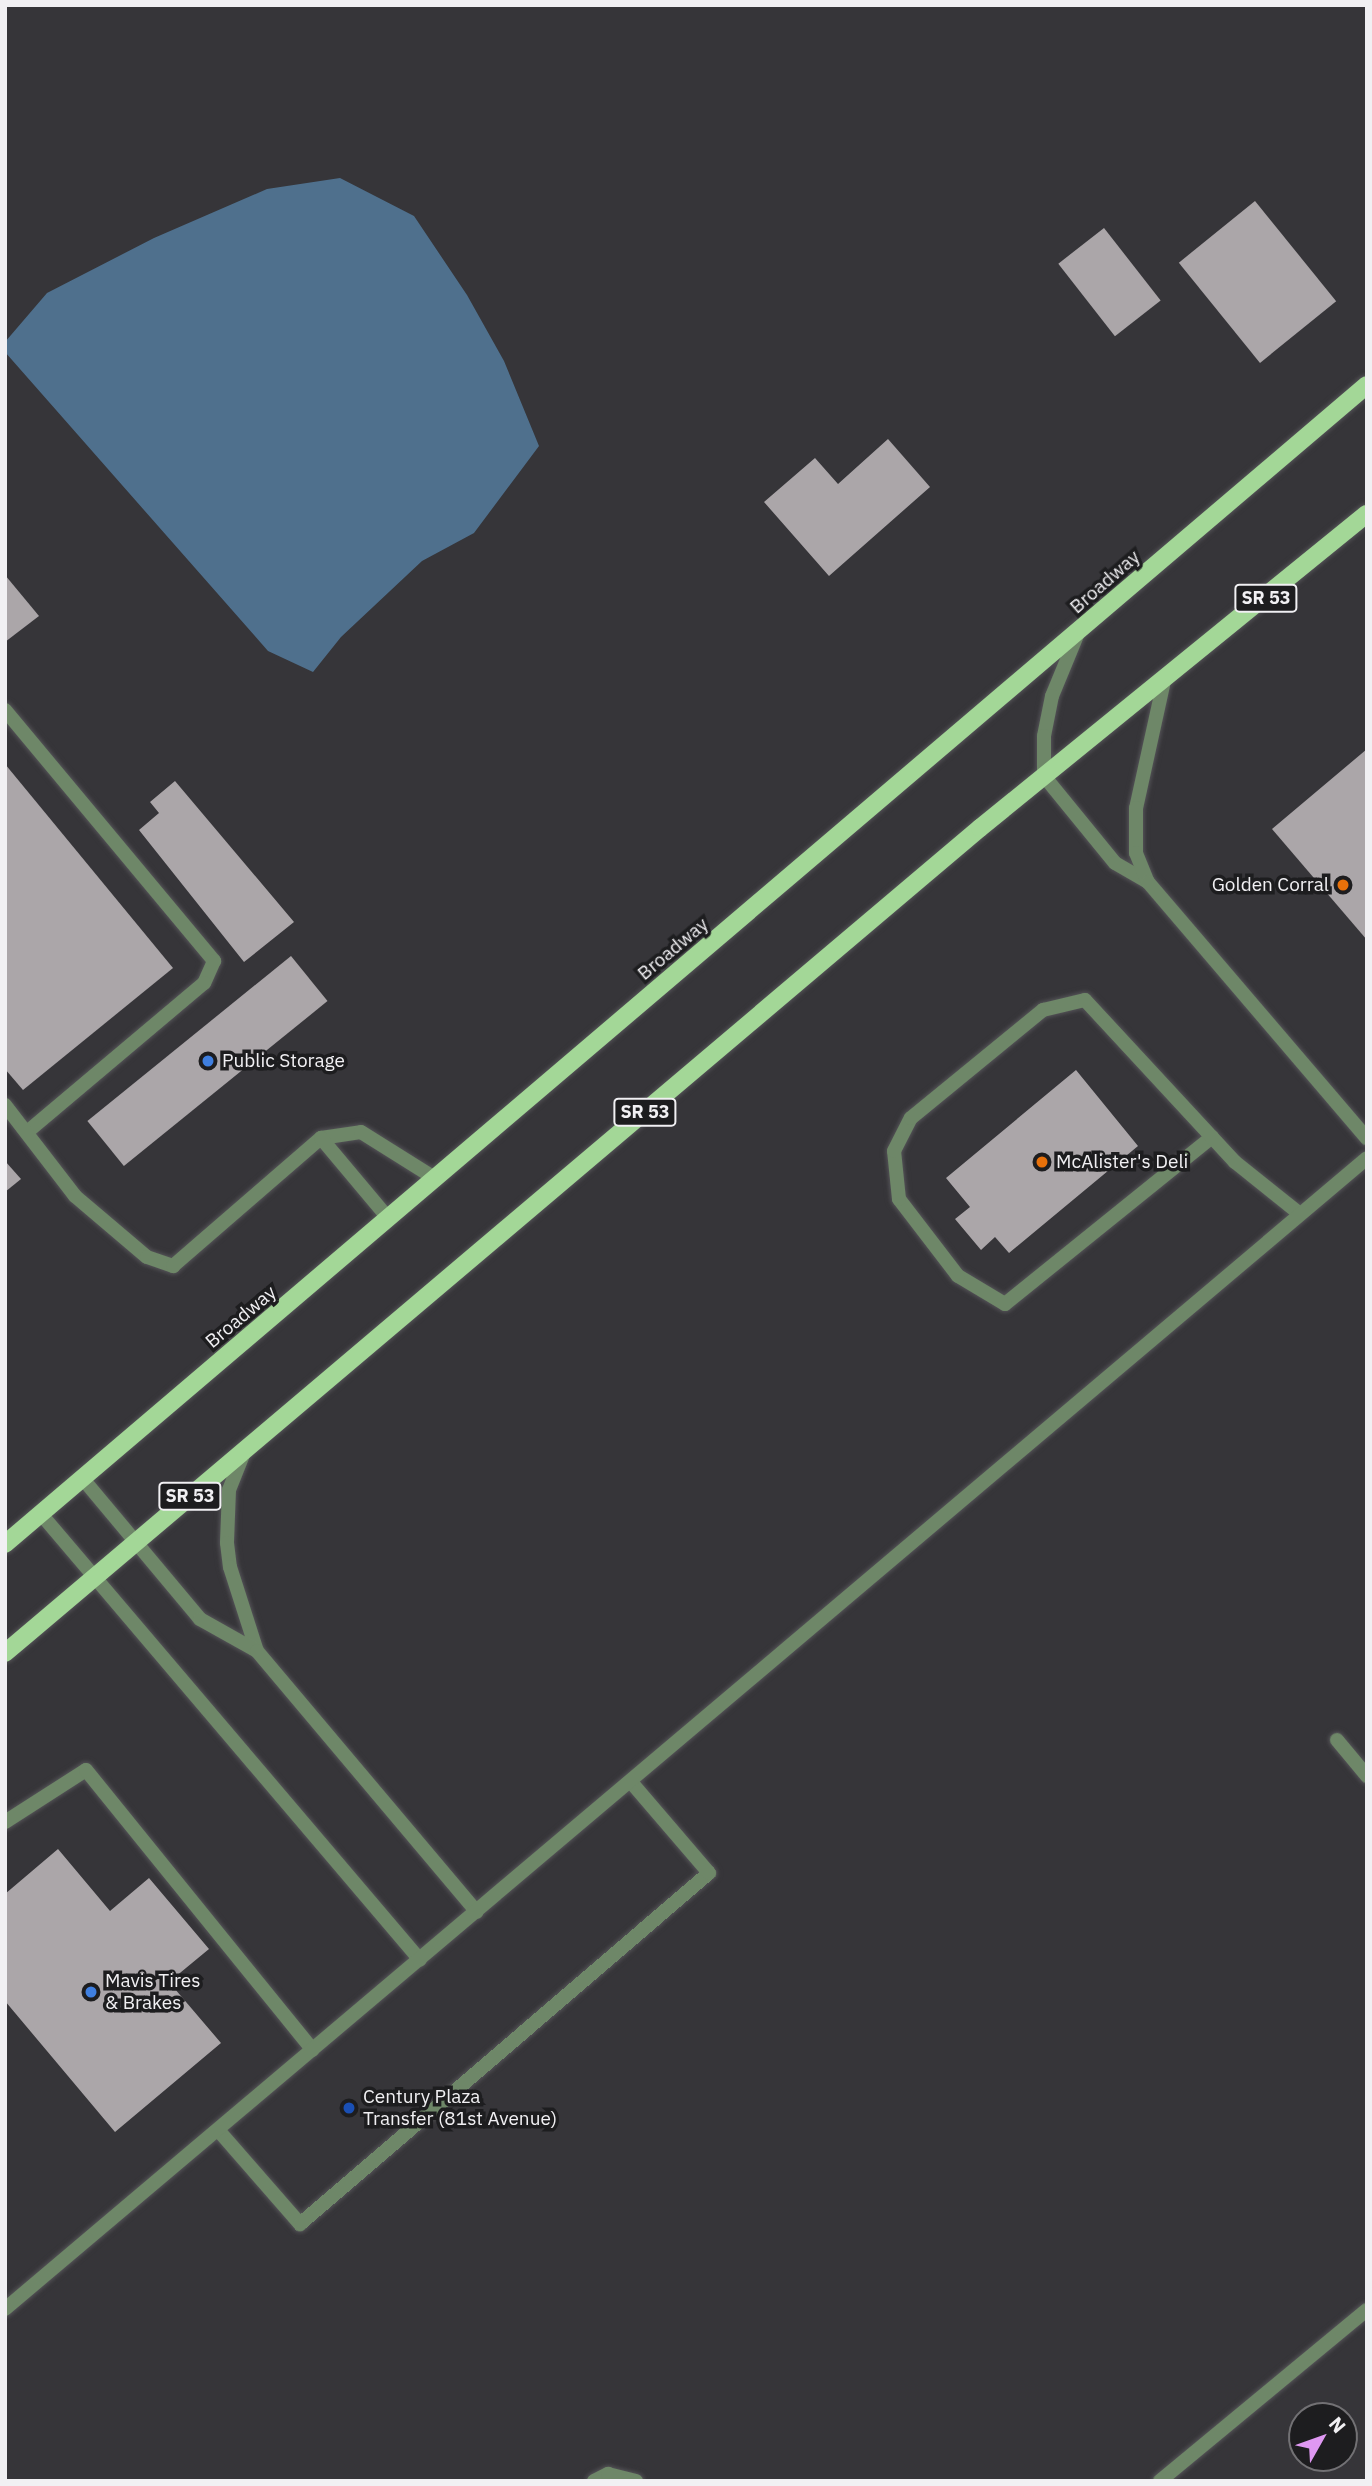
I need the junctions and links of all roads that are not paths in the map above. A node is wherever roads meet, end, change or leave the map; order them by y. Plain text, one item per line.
1 (1367, 385) edge
2 (1367, 514) edge
3 (1078, 633) junction
4 (1164, 681) junction
5 (5, 710) edge
6 (1044, 776) junction
7 (1147, 882) junction
8 (5, 1105) edge
9 (27, 1132) junction
10 (1212, 1137) junction
11 (321, 1138) junction
12 (1367, 1138) edge
13 (1367, 1158) edge
14 (436, 1178) junction
15 (1300, 1214) junction
16 (389, 1219) junction
17 (245, 1449) junction
18 (82, 1479) junction
19 (41, 1514) junction
20 (135, 1543) junction
21 (5, 1544) edge
22 (95, 1577) junction
23 (257, 1651) junction
24 (5, 1653) edge
25 (1337, 1740) dead end
26 (1367, 1776) edge
27 (631, 1782) junction
28 (5, 1822) edge
29 (477, 1912) junction
30 (420, 1960) junction
31 (313, 2050) junction
32 (218, 2130) junction
33 (5, 2309) edge
34 (1367, 2310) edge
35 (594, 2481) edge
36 (636, 2481) edge
37 (1160, 2481) edge

1 - 3 main road, Broadway
2 - 4 main road, SR 53
3 - 6 lane
3 - 14 main road, Broadway
4 - 6 main road, SR 53
4 - 7 lane
5 - 9 lane
6 - 7 lane
6 - 17 main road, SR 53
7 - 12 lane
8 - 9 lane
9 - 11 lane
10 - 10 lane
10 - 15 lane
11 - 14 lane
11 - 16 lane
13 - 15 lane
14 - 16 main road, Broadway
15 - 27 lane
16 - 18 main road, Broadway
17 - 20 main road, SR 53
17 - 23 lane
18 - 19 main road, Broadway
18 - 20 lane
19 - 21 main road, Broadway
19 - 22 lane
20 - 22 main road, SR 53
20 - 23 lane
22 - 24 main road, SR 53
22 - 30 lane
23 - 29 lane
25 - 26 lane
27 - 29 lane
27 - 32 lane
28 - 31 lane
29 - 30 lane
30 - 31 lane
31 - 32 lane
32 - 33 lane
34 - 37 lane
35 - 36 lane

